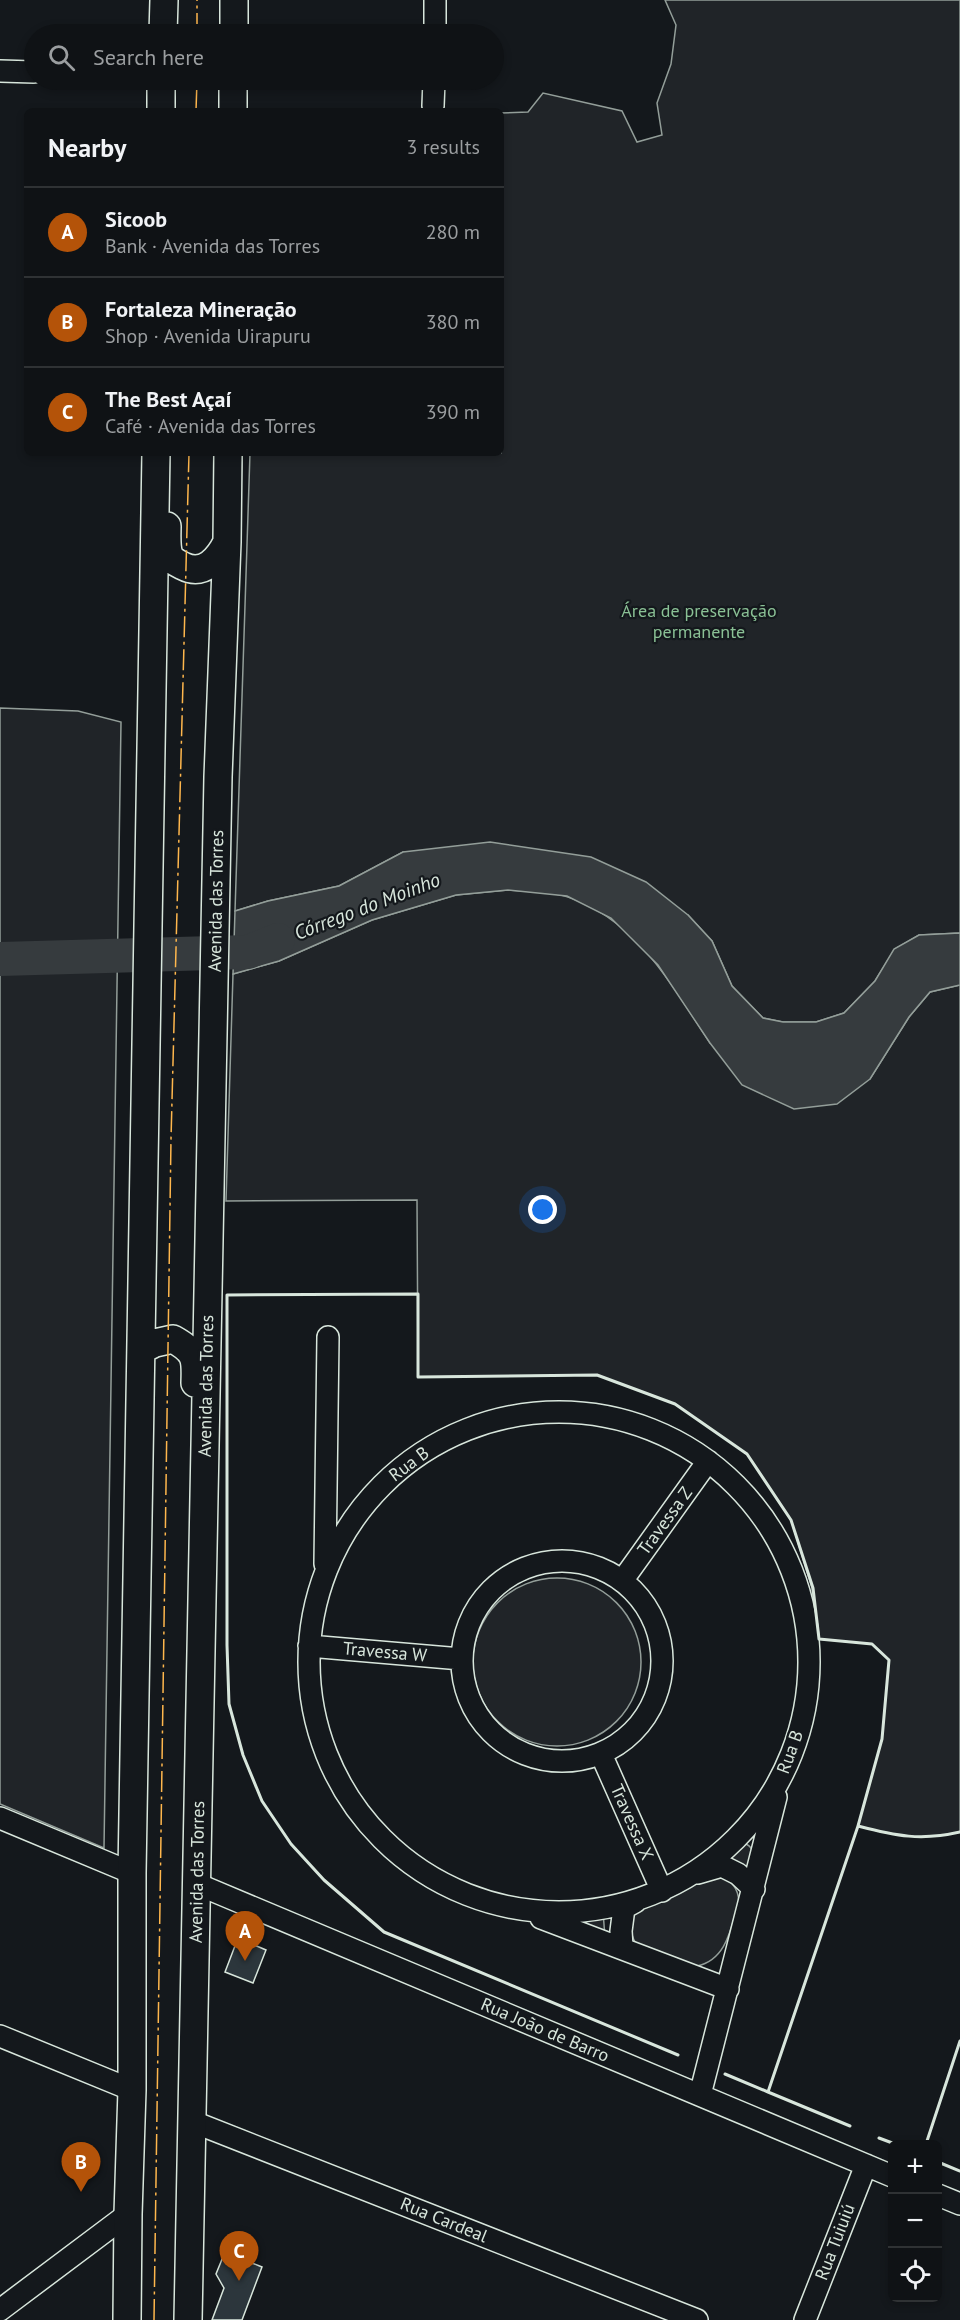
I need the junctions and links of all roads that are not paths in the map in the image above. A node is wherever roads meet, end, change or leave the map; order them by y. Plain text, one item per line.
1 (164, 0) edge
2 (234, 0) edge
3 (435, 0) edge
4 (163, 24) edge
5 (234, 24) edge
6 (435, 24) edge
7 (0, 71) edge
8 (24, 72) edge
9 (161, 90) edge
10 (233, 90) edge
11 (434, 90) edge
12 (433, 106) dead end
13 (161, 108) edge
14 (233, 108) edge
15 (156, 456) edge
16 (167, 456) edge
17 (228, 456) edge
18 (227, 542) junction
19 (328, 1337) dead end
20 (141, 1350) junction
21 (708, 1461) junction
22 (325, 1572) junction
23 (622, 1581) junction
24 (201, 1602) junction
25 (309, 1646) junction
26 (461, 1659) junction
27 (601, 1754) junction
28 (779, 1781) junction
29 (0, 1818) edge
30 (132, 1873) junction
31 (694, 1874) junction
32 (197, 1884) junction
33 (754, 1889) junction
34 (662, 1891) junction
35 (635, 1902) junction
36 (518, 1910) junction
37 (622, 1947) junction
38 (728, 1989) junction
39 (0, 2036) edge
40 (132, 2090) junction
41 (700, 2095) junction
42 (191, 2121) junction
43 (866, 2164) junction
44 (888, 2174) edge
45 (942, 2197) edge
46 (960, 2204) edge
47 (128, 2214) junction
48 (0, 2310) edge
49 (128, 2320) edge
50 (188, 2320) edge
51 (697, 2320) edge
52 (805, 2320) edge

1 - 4 main road
2 - 5 main road
3 - 6 street
7 - 8 street
9 - 13 main road
10 - 14 main road
11 - 12 street
15 - 20 main road
16 - 18 main road
17 - 18 main road, Avenida das Torres
18 - 24 main road, Avenida das Torres
19 - 22 street, Rua B
20 - 24 main road
20 - 30 main road
21 - 22 street, Rua B
21 - 23 street, Travessa Z
21 - 28 street, Rua B
22 - 25 street, Rua B
23 - 26 street
23 - 27 street
24 - 32 main road, Avenida das Torres
25 - 26 street, Travessa W
25 - 36 street, Rua B
26 - 27 street
27 - 34 street, Travessa X
28 - 31 street, Rua B
28 - 33 street
29 - 30 street
30 - 40 main road
31 - 33 street
31 - 34 street, Rua B
32 - 41 street, Rua João de Barro
32 - 42 main road, Avenida das Torres
33 - 38 street
34 - 35 street, Rua B
35 - 36 street, Rua B
35 - 37 street
36 - 37 street
37 - 38 street
38 - 41 street
39 - 40 street
40 - 47 main road
41 - 43 street, Rua João de Barro
42 - 50 main road, Avenida das Torres
42 - 51 street, Rua Cardeal
43 - 44 street, Rua João de Barro
43 - 52 street, Rua Tuiuiú
45 - 46 street
47 - 48 street
47 - 49 main road

